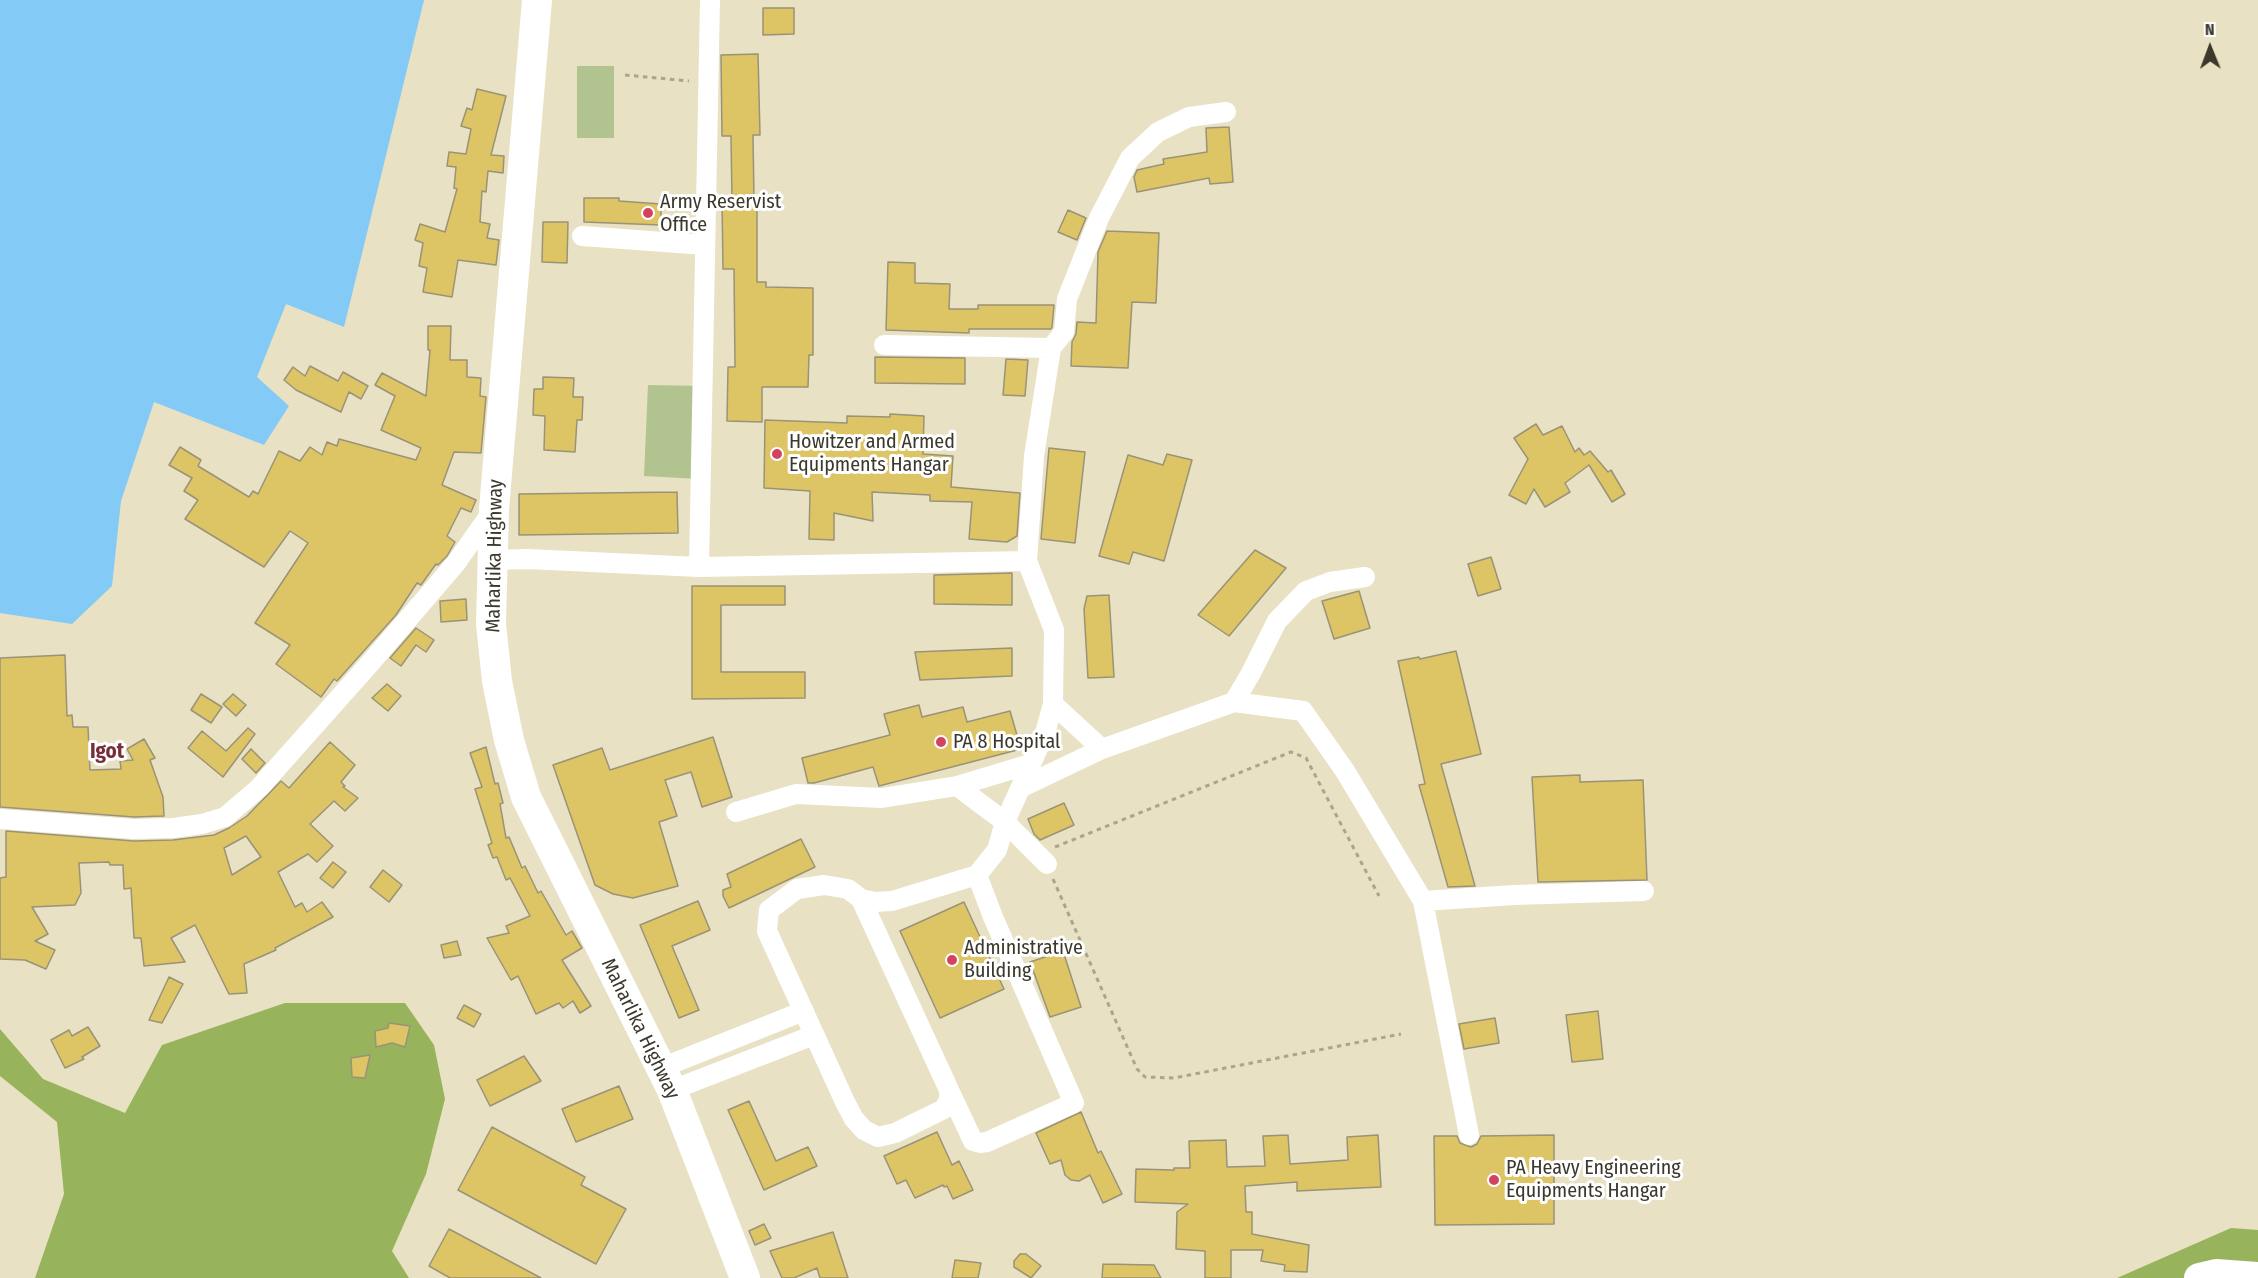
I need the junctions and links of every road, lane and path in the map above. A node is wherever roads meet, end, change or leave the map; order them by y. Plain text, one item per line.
1 (537, 0) edge
2 (710, 0) edge
3 (625, 75) dead end
4 (708, 83) junction
5 (1226, 112) dead end
6 (582, 236) dead end
7 (705, 245) junction
8 (884, 345) dead end
9 (1051, 348) junction
10 (494, 509) junction
11 (1027, 561) junction
12 (456, 563) junction
13 (699, 567) junction
14 (493, 569) junction
15 (1365, 577) dead end
16 (1234, 702) junction
17 (1053, 704) junction
18 (1102, 749) junction
19 (1030, 764) junction
20 (957, 786) junction
21 (1020, 788) junction
22 (736, 812) dead end
23 (0, 819) edge
24 (1005, 822) junction
25 (1047, 864) junction
26 (977, 875) junction
27 (1644, 891) dead end
28 (1379, 896) dead end
29 (861, 899) junction
30 (1423, 901) junction
31 (804, 1011) junction
32 (1401, 1034) dead end
33 (814, 1035) junction
34 (667, 1079) junction
35 (949, 1090) junction
36 (1469, 1135) dead end
37 (2258, 1277) edge
38 (744, 1278) edge
39 (2199, 1278) edge

1 - 10 highway, Maharlika Highway
2 - 4 street
3 - 4 path
4 - 7 street
5 - 9 street
6 - 7 street
7 - 13 street
8 - 9 street
9 - 11 street
10 - 12 street
10 - 14 highway, Maharlika Highway
11 - 13 street
11 - 17 street
12 - 14 street
12 - 23 street
13 - 14 street
14 - 34 highway, Maharlika Highway
15 - 16 street
16 - 18 street
16 - 30 street
17 - 18 street
17 - 19 street
18 - 21 street
19 - 20 street
19 - 21 street
20 - 22 street
20 - 24 street
21 - 24 street
24 - 25 street
24 - 26 street
25 - 28 path
25 - 32 path
26 - 29 street
26 - 35 street
27 - 30 street
29 - 31 street
29 - 35 street
30 - 36 street
31 - 33 street
31 - 34 street
33 - 34 street
33 - 35 street
34 - 38 highway, Maharlika Highway
37 - 39 highway

